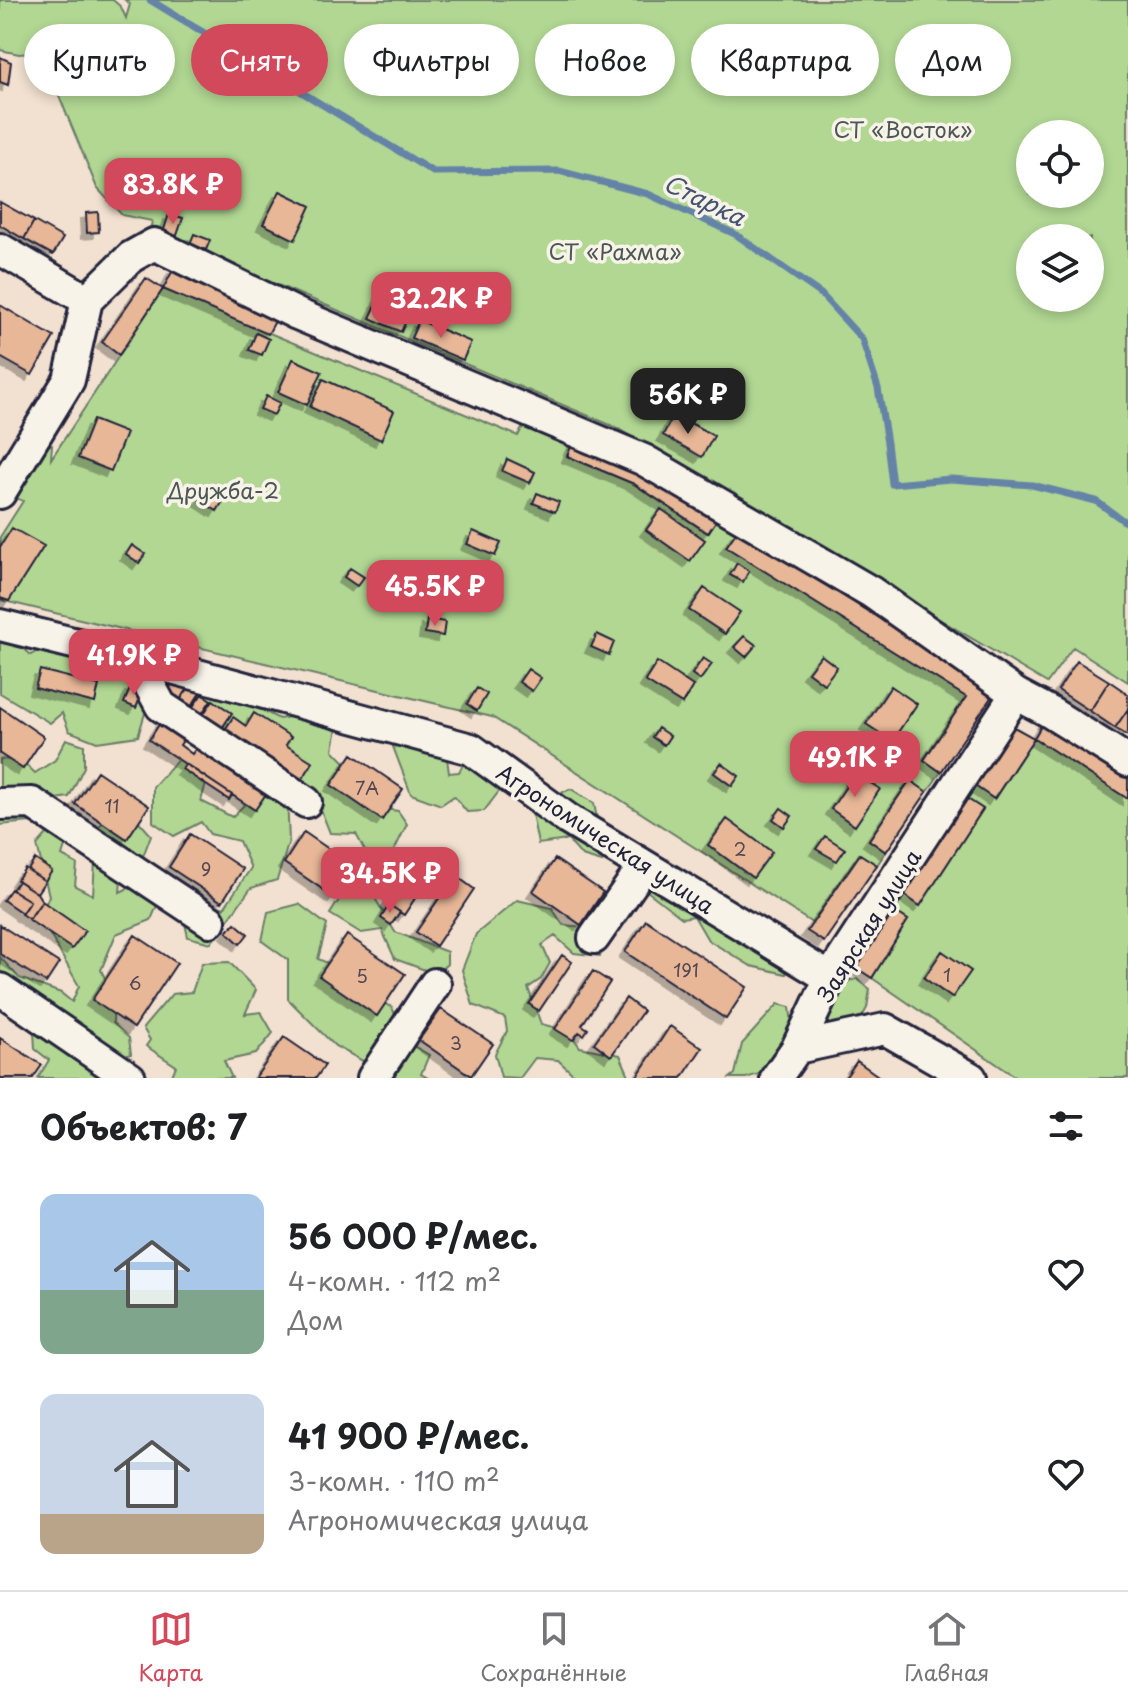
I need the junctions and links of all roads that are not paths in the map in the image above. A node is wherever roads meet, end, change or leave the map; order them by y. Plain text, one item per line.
1 (0, 249) edge
2 (87, 300) junction
3 (0, 493) edge
4 (0, 625) edge
5 (146, 661) junction
6 (1016, 694) junction
7 (1128, 761) edge
8 (306, 802) dead end
9 (0, 804) edge
10 (644, 866) junction
11 (210, 921) dead end
12 (594, 938) dead end
13 (830, 978) junction
14 (435, 984) dead end
15 (0, 989) edge
16 (797, 1048) junction
17 (130, 1078) edge
18 (373, 1078) edge
19 (776, 1078) edge
20 (971, 1078) edge

1 - 2 street
2 - 3 street
2 - 6 street
4 - 5 street, Агрономическая улица
5 - 8 street
5 - 10 street, Агрономическая улица
6 - 7 street
6 - 13 street, Заярская улица
9 - 11 street
10 - 12 street
10 - 13 street, Агрономическая улица
13 - 16 street, Заярская улица
14 - 18 street
15 - 17 street
16 - 19 street, Заярская улица
16 - 20 street

